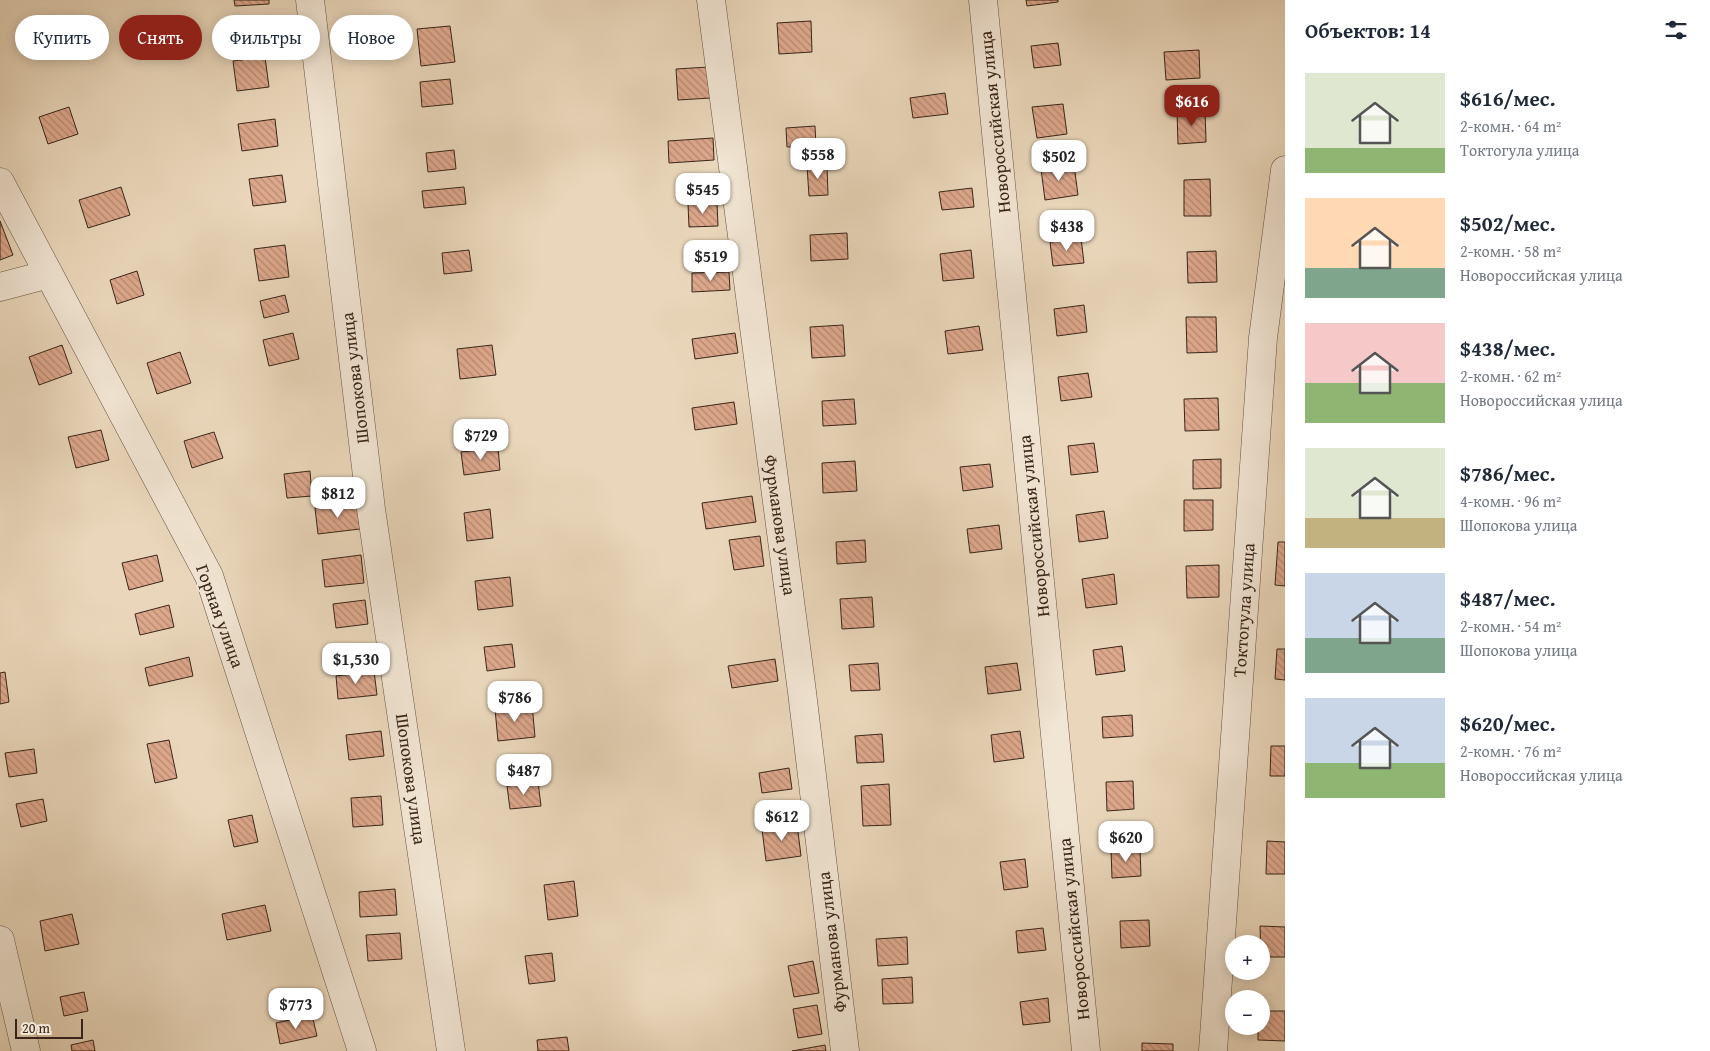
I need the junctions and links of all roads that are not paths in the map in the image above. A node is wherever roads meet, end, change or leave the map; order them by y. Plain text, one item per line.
1 (310, 0) edge
2 (711, 0) edge
3 (984, 0) edge
4 (1285, 170) edge
5 (0, 182) edge
6 (49, 274) junction
7 (0, 287) edge
8 (1274, 338) edge
9 (0, 940) edge
10 (26, 1051) edge
11 (362, 1051) edge
12 (451, 1051) edge
13 (845, 1051) edge
14 (1086, 1051) edge
15 (1213, 1051) edge

1 - 12 street, Шопокова улица
2 - 13 street, Фурманова улица
3 - 14 street, Новороссийская улица
4 - 8 street, Токтогула улица
5 - 6 street, Горная улица
6 - 7 street
6 - 11 street, Горная улица
8 - 15 street, Токтогула улица
9 - 10 street

